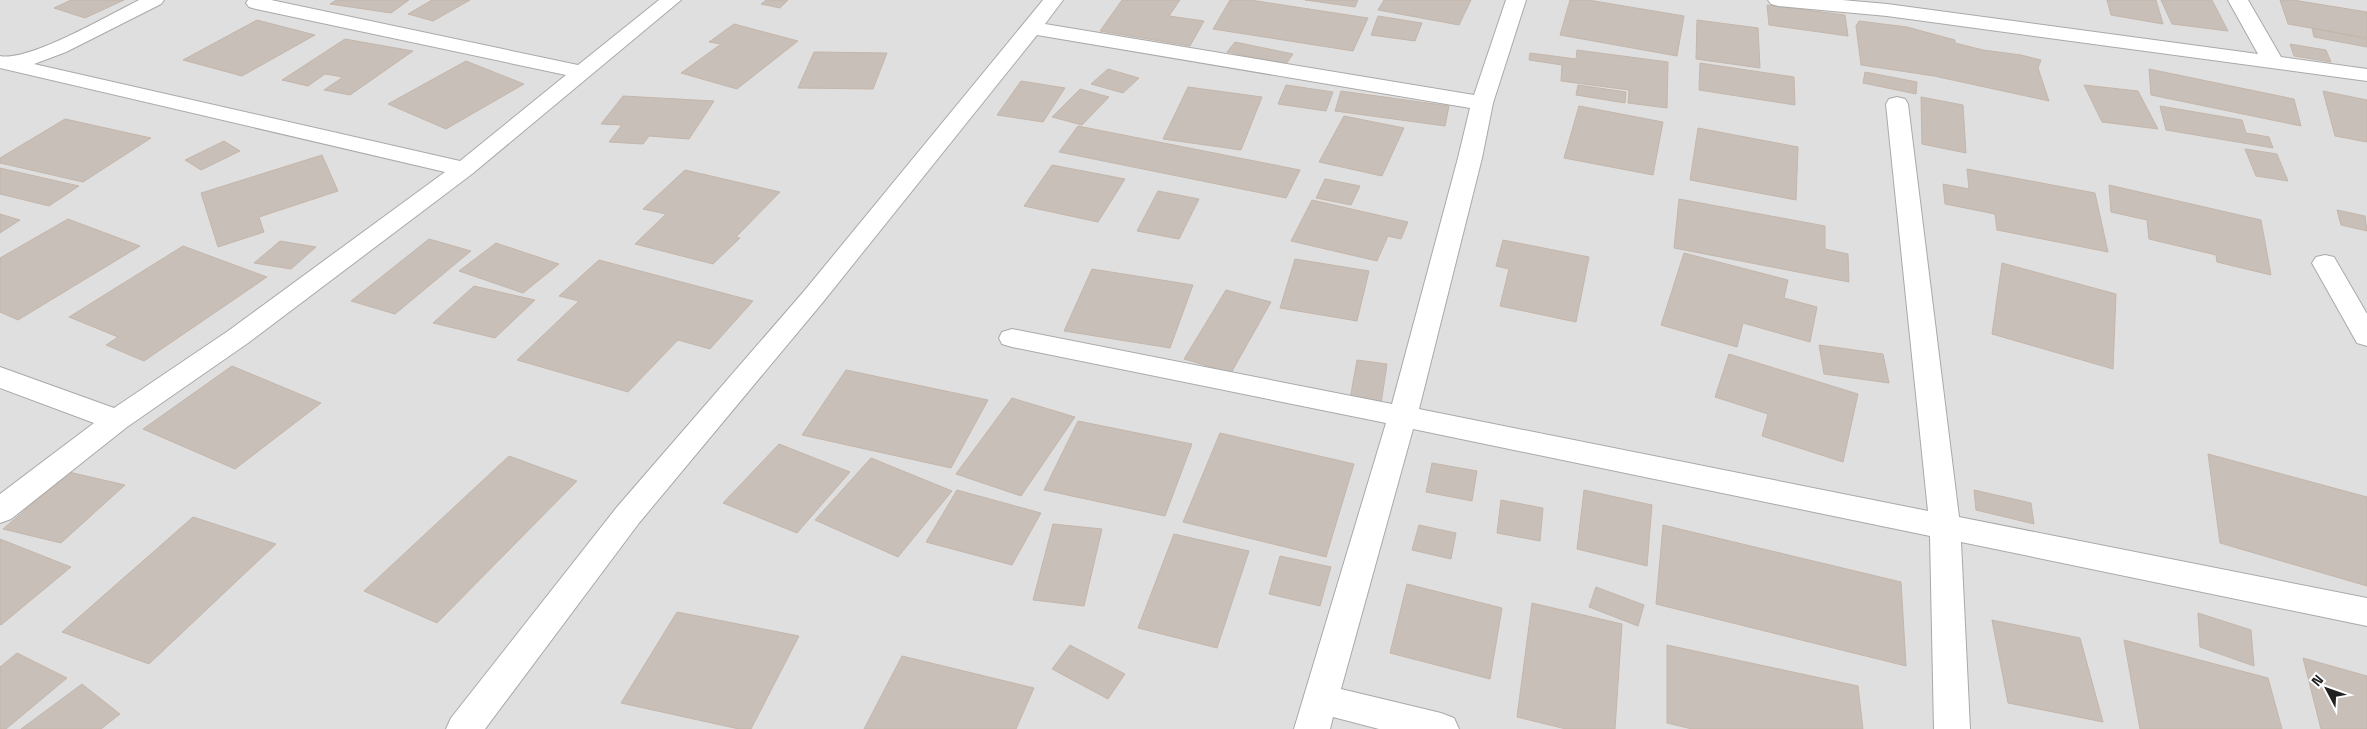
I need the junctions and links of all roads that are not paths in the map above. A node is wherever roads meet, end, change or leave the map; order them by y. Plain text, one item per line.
1 (154, 0) edge
2 (671, 0) edge
3 (1053, 0) edge
4 (1516, 0) edge
5 (1778, 0) edge
6 (2238, 0) edge
7 (251, 1) edge
8 (1032, 28) junction
9 (2274, 62) junction
10 (4, 66) edge
11 (581, 72) junction
12 (2367, 75) edge
13 (1482, 103) junction
14 (1897, 104) dead end
15 (464, 169) junction
16 (2325, 263) dead end
17 (2367, 337) edge
18 (1012, 338) dead end
19 (0, 377) edge
20 (1403, 414) junction
21 (117, 420) junction
22 (0, 511) edge
23 (1945, 528) junction
24 (2367, 612) edge
25 (1317, 714) edge
26 (1956, 728) edge
27 (464, 729) edge
28 (1441, 729) edge

1 - 10 street
2 - 11 street
3 - 8 street
4 - 13 street
5 - 9 street
6 - 9 street
7 - 11 street
8 - 13 street
8 - 27 street
9 - 12 street
10 - 15 street
11 - 15 street
13 - 20 street
14 - 23 street
15 - 21 street
16 - 17 street
18 - 20 street
19 - 21 street
20 - 23 street
20 - 25 street
21 - 22 street
23 - 24 street
23 - 26 street
25 - 28 street

